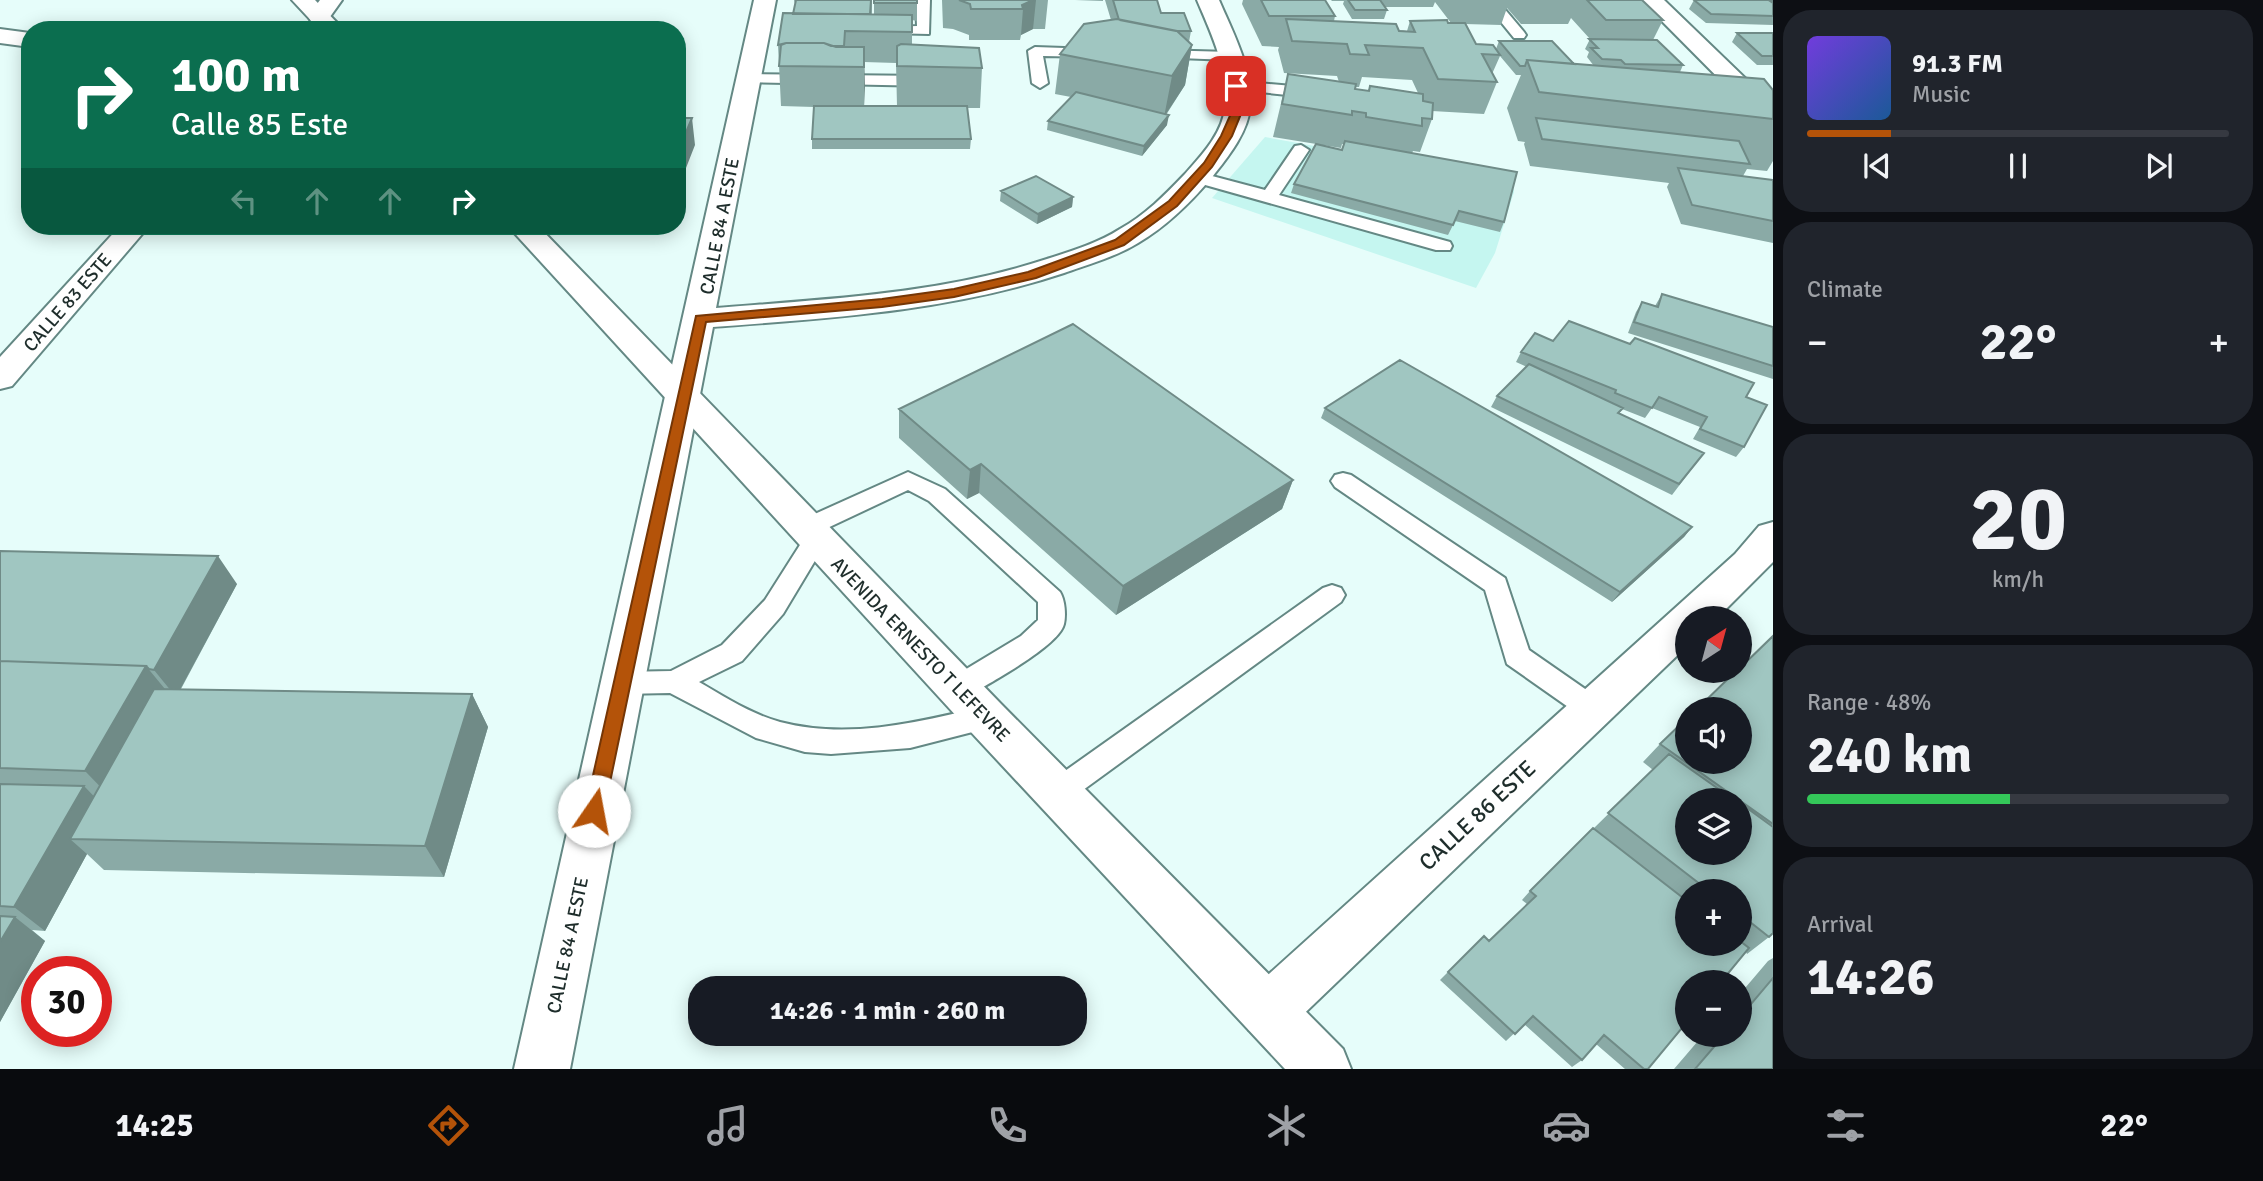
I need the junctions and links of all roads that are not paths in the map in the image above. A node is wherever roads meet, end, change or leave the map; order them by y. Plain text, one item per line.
1 (765, 0) edge
2 (923, 0) edge
3 (1208, 0) edge
4 (1490, 0) edge
5 (1652, 0) edge
6 (890, 30) edge
7 (1519, 35) dead end
8 (0, 36) edge
9 (21, 39) edge
10 (1116, 53) edge
11 (1144, 54) edge
12 (1230, 56) junction
13 (749, 79) junction
14 (950, 82) edge
15 (1040, 83) dead end
16 (1236, 86) junction
17 (1331, 94) edge
18 (1773, 119) edge
19 (1301, 150) dead end
20 (1198, 177) junction
21 (1269, 197) junction
22 (127, 235) edge
23 (531, 235) edge
24 (1443, 246) dead end
25 (700, 319) junction
26 (0, 378) edge
27 (684, 397) junction
28 (1343, 481) dead end
29 (811, 533) junction
30 (1773, 536) edge
31 (1332, 595) dead end
32 (1703, 606) edge
33 (1675, 632) edge
34 (674, 682) junction
35 (621, 683) junction
36 (972, 703) junction
37 (1591, 708) junction
38 (1058, 792) junction
39 (1268, 1011) junction
40 (542, 1069) edge
41 (1323, 1069) edge

1 - 13 street, CALLE 84 A ESTE
2 - 6 lane
3 - 12 street
4 - 7 lane
5 - 18 street
8 - 9 street
10 - 15 lane
11 - 12 lane
12 - 16 street
13 - 14 lane
13 - 25 street, CALLE 84 A ESTE
16 - 17 lane
16 - 20 street
19 - 21 lane
20 - 21 lane
20 - 25 street
21 - 24 lane
22 - 26 street, CALLE 83 ESTE
23 - 27 street, AVENIDA ERNESTO T LEFEVRE
25 - 27 street, CALLE 84 A ESTE
27 - 29 street, AVENIDA ERNESTO T LEFEVRE
27 - 35 street, CALLE 84 A ESTE
28 - 37 lane
29 - 34 lane
29 - 36 street, AVENIDA ERNESTO T LEFEVRE
29 - 36 lane
30 - 32 street, CALLE 86 ESTE
31 - 38 lane
33 - 37 street, CALLE 86 ESTE
34 - 35 lane
34 - 36 lane
35 - 40 street, CALLE 84 A ESTE
36 - 38 street, AVENIDA ERNESTO T LEFEVRE
37 - 39 street, CALLE 86 ESTE
38 - 39 street, AVENIDA ERNESTO T LEFEVRE
39 - 41 street, AVENIDA ERNESTO T LEFEVRE

